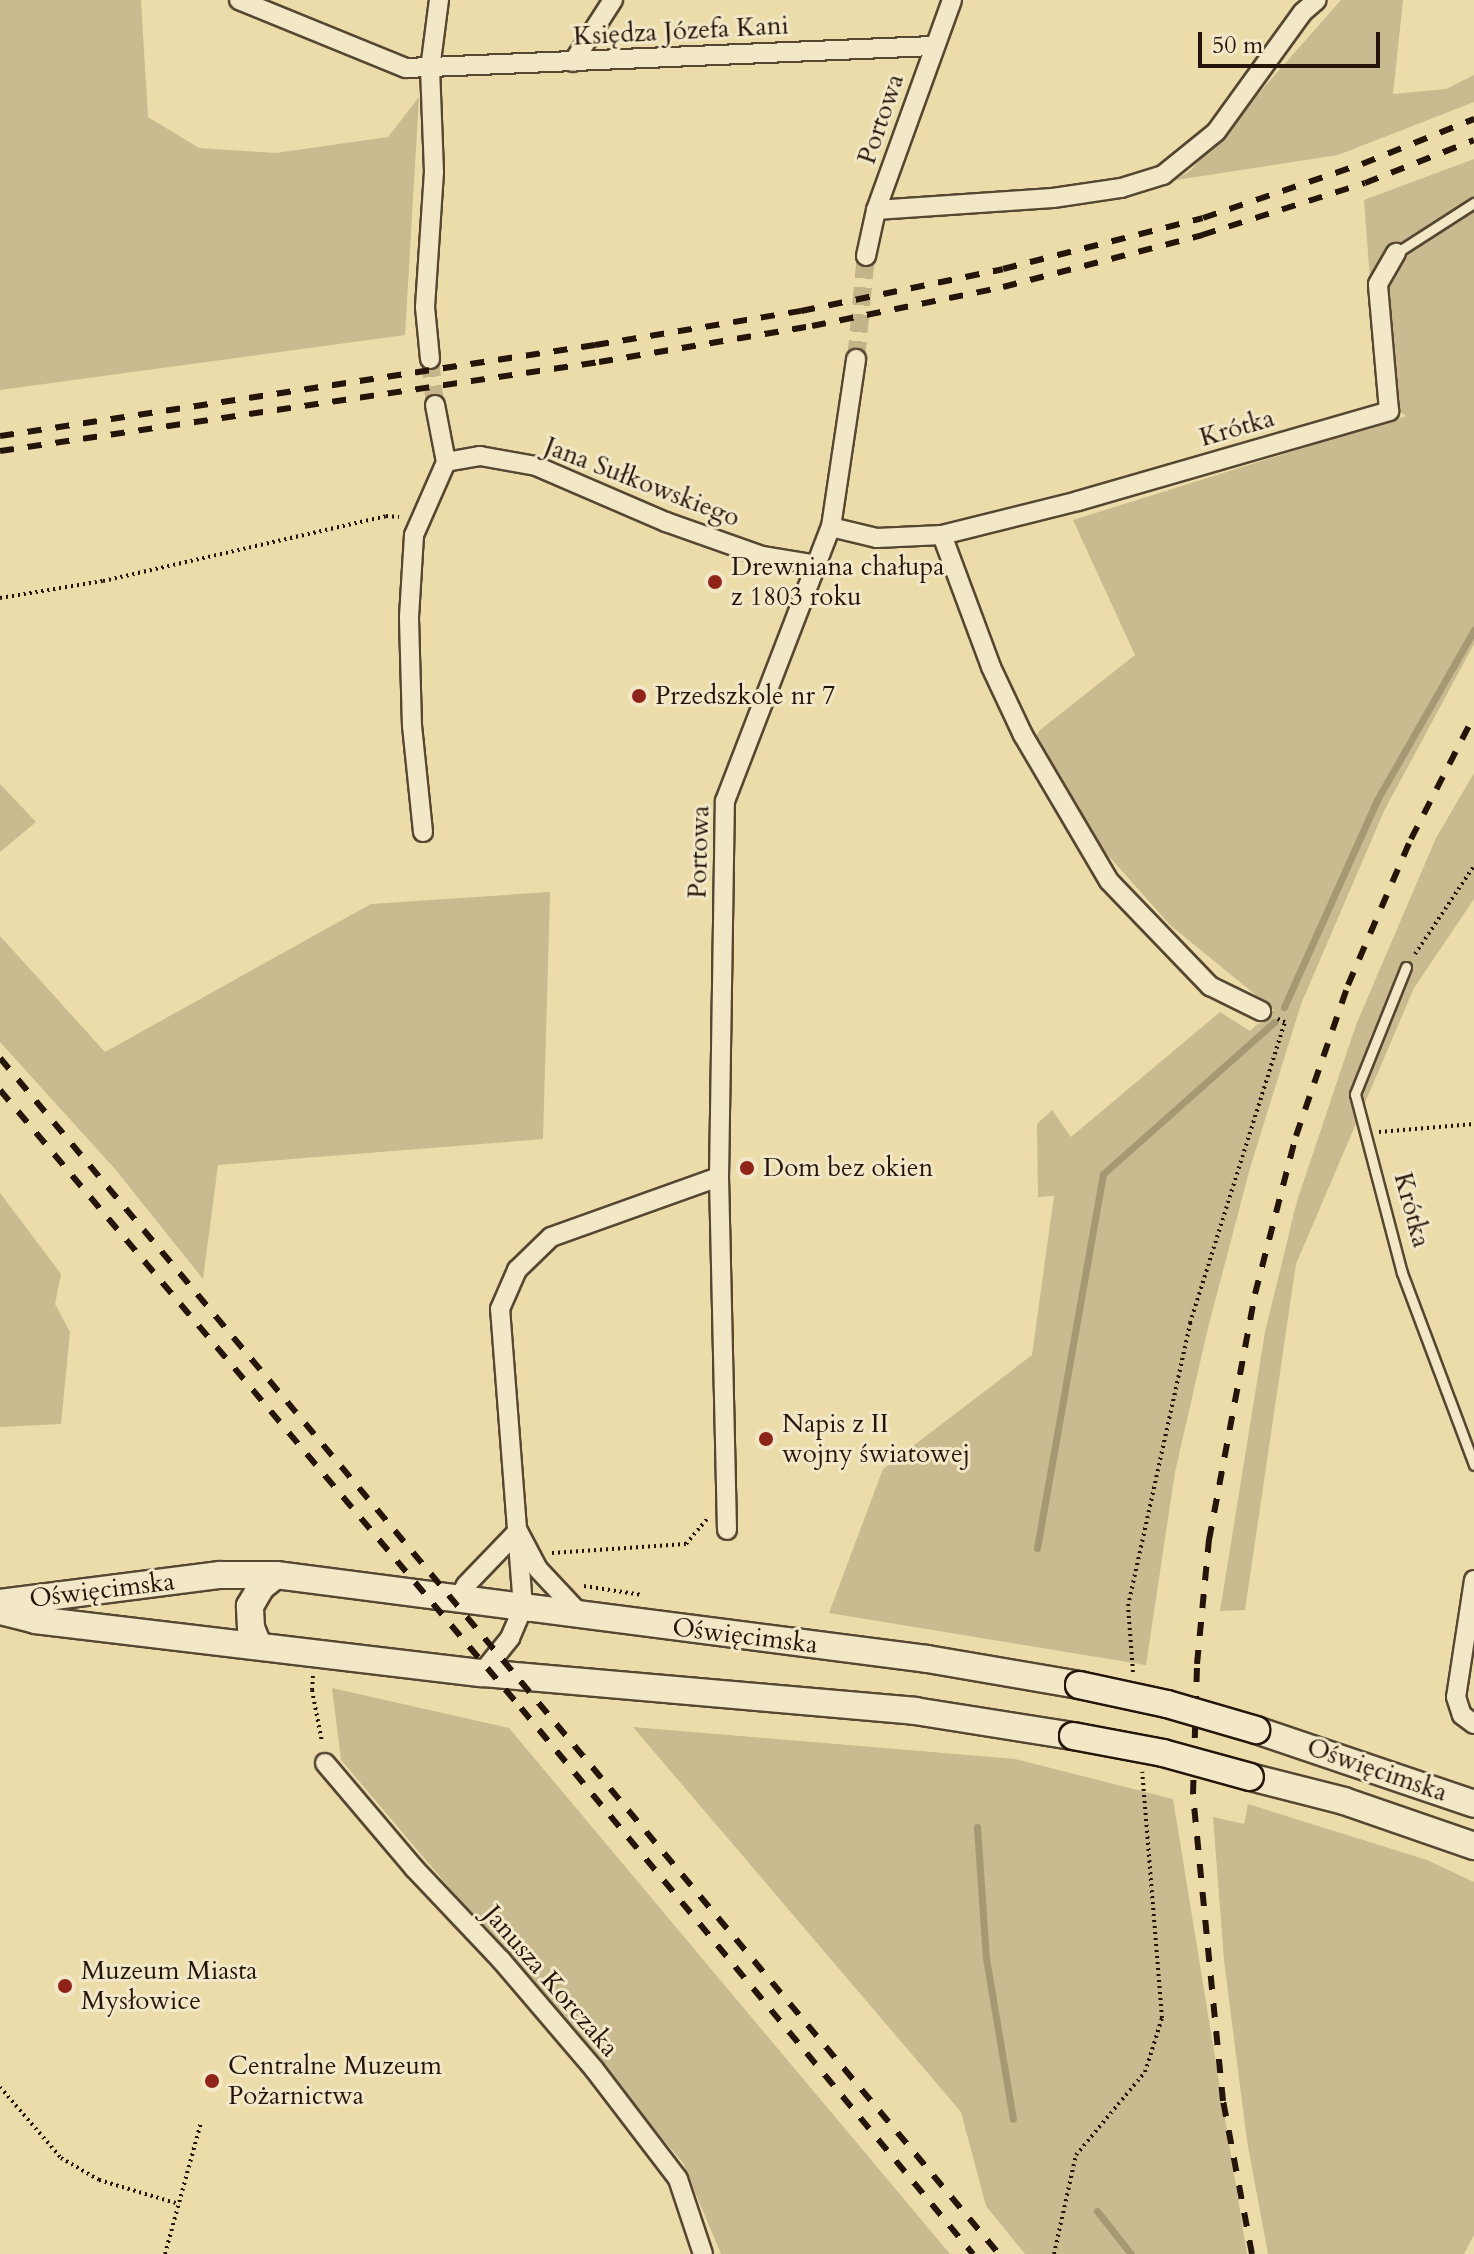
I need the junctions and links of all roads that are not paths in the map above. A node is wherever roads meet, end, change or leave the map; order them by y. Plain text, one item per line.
1 (239, 0) edge
2 (439, 0) edge
3 (613, 0) edge
4 (952, 0) edge
5 (1317, 0) edge
6 (934, 46) junction
7 (573, 62) junction
8 (430, 69) junction
9 (1474, 203) edge
10 (876, 210) junction
11 (1396, 253) joint
12 (866, 256) tunnel mouth
13 (430, 359) tunnel mouth
14 (856, 359) tunnel mouth
15 (435, 405) tunnel mouth
16 (446, 462) junction
17 (831, 527) junction
18 (942, 535) junction
19 (818, 565) junction
20 (423, 832) dead end
21 (1406, 967) road end
22 (1261, 1011) road end
23 (719, 1177) junction
24 (1474, 1465) edge
25 (727, 1530) dead end
26 (518, 1531) junction
27 (276, 1575) junction
28 (1474, 1580) edge
29 (458, 1599) junction
30 (0, 1603) edge
31 (523, 1607) junction
32 (0, 1611) edge
33 (582, 1616) junction
34 (258, 1645) junction
35 (482, 1673) junction
36 (1468, 1719) edge
37 (325, 1763) dead end
38 (1474, 1804) edge
39 (1474, 1846) edge
40 (703, 2254) edge

1 - 8 street, Księdza Józefa Kani
2 - 8 street
3 - 7 street
4 - 6 street, Portowa
5 - 10 street
6 - 7 street, Księdza Józefa Kani
6 - 10 street, Portowa
7 - 8 street, Księdza Józefa Kani
8 - 13 street
9 - 11 lane
10 - 12 street, Portowa
11 - 18 street, Krótka
14 - 17 street, Portowa
15 - 16 street
16 - 19 street, Jana Sułkowskiego
16 - 20 street
17 - 18 street
17 - 19 street, Portowa
18 - 22 street
19 - 23 street, Portowa
21 - 24 lane, Krótka
23 - 25 street, Portowa
23 - 26 street
26 - 29 street
26 - 31 street
26 - 33 street
27 - 29 main road, Oświęcimska
27 - 30 main road, Oświęcimska
27 - 34 main road
28 - 36 street
29 - 31 main road, Oświęcimska
31 - 33 main road, Oświęcimska
31 - 35 street
32 - 34 main road, Oświęcimska
33 - 38 main road, Oświęcimska, bridge
34 - 35 main road, Oświęcimska
35 - 39 main road, Oświęcimska, bridge
37 - 40 street, Janusza Korczaka

